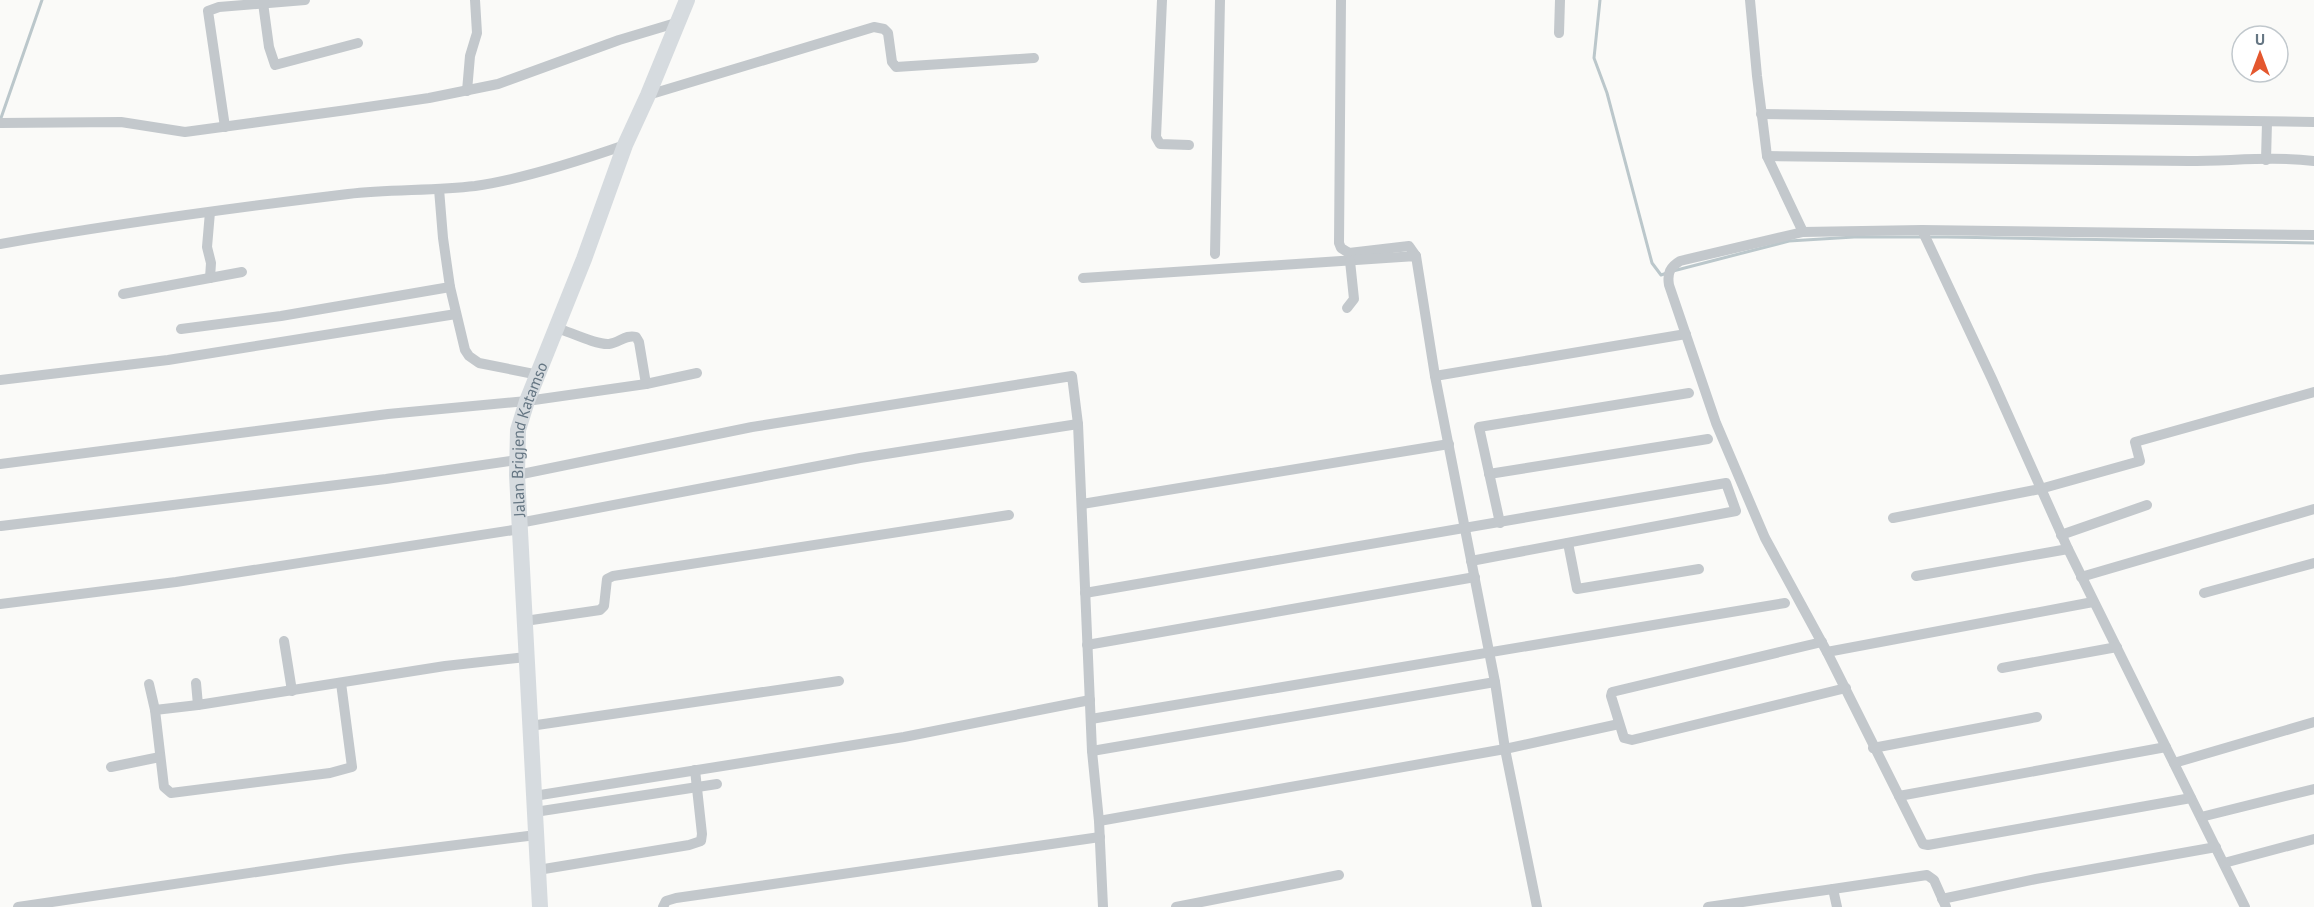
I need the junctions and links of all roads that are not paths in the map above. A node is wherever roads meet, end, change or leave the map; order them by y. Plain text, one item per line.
1 (305, 0) edge
2 (475, 0) edge
3 (687, 0) edge
4 (1162, 0) edge
5 (1220, 0) edge
6 (1341, 0) edge
7 (1560, 0) edge
8 (1750, 0) edge
9 (262, 3) junction
10 (679, 22) junction
11 (1559, 33) dead end
12 (358, 43) dead end
13 (1034, 58) dead end
14 (467, 91) junction
15 (648, 95) junction
16 (1761, 114) junction
17 (2267, 122) junction
18 (2314, 122) edge
19 (0, 123) edge
20 (225, 127) junction
21 (625, 145) junction
22 (1189, 145) dead end
23 (1767, 156) junction
24 (2266, 160) junction
25 (2314, 161) edge
26 (439, 189) junction
27 (210, 212) junction
28 (1922, 230) junction
29 (1803, 232) junction
30 (2314, 235) edge
31 (0, 244) edge
32 (1215, 254) dead end
33 (1416, 256) junction
34 (1350, 261) junction
35 (242, 272) dead end
36 (210, 278) junction
37 (1083, 278) dead end
38 (450, 287) junction
39 (123, 294) dead end
40 (1347, 308) dead end
41 (456, 314) junction
42 (557, 328) junction
43 (181, 329) dead end
44 (1686, 334) junction
45 (697, 374) dead end
46 (538, 375) junction
47 (1436, 376) junction
48 (0, 380) edge
49 (646, 384) junction
50 (2314, 392) edge
51 (1689, 393) dead end
52 (527, 400) junction
53 (1078, 424) junction
54 (1708, 439) dead end
55 (1449, 444) junction
56 (0, 464) edge
57 (517, 467) junction
58 (1489, 474) junction
59 (2040, 489) junction
60 (1082, 504) junction
61 (2147, 505) dead end
62 (2314, 509) edge
63 (1009, 515) dead end
64 (1893, 518) dead end
65 (1500, 523) junction
66 (1, 526) edge
67 (520, 526) junction
68 (1465, 529) junction
69 (2061, 535) junction
70 (1568, 543) junction
71 (2068, 549) junction
72 (1471, 561) junction
73 (2314, 562) edge
74 (1699, 569) dead end
75 (1916, 576) dead end
76 (1475, 577) junction
77 (2081, 577) junction
78 (1085, 592) junction
79 (2204, 592) dead end
80 (2093, 602) junction
81 (1785, 603) dead end
82 (0, 604) edge
83 (525, 621) junction
84 (284, 641) dead end
85 (1088, 645) junction
86 (1825, 647) junction
87 (2117, 647) junction
88 (1489, 652) junction
89 (526, 657) junction
90 (2002, 668) dead end
91 (839, 681) dead end
92 (1495, 682) junction
93 (196, 683) dead end
94 (341, 683) junction
95 (149, 684) dead end
96 (1846, 688) junction
97 (292, 691) junction
98 (1090, 700) junction
99 (198, 705) junction
100 (155, 710) junction
101 (2037, 717) dead end
102 (1090, 719) junction
103 (2314, 722) edge
104 (1619, 724) junction
105 (530, 726) junction
106 (2166, 747) junction
107 (1873, 748) junction
108 (1505, 749) junction
109 (1092, 751) junction
110 (160, 757) junction
111 (2174, 763) junction
112 (111, 767) dead end
113 (694, 770) junction
114 (717, 784) dead end
115 (697, 787) junction
116 (2314, 789) edge
117 (1899, 796) junction
118 (2191, 798) junction
119 (534, 804) junction
120 (2201, 817) junction
121 (1099, 820) junction
122 (536, 835) junction
123 (1100, 837) junction
124 (2314, 839) edge
125 (2216, 848) junction
126 (2224, 863) junction
127 (538, 870) junction
128 (1339, 875) dead end
129 (1833, 889) junction
130 (1944, 903) edge
131 (18, 907) edge
132 (540, 907) edge
133 (663, 907) edge
134 (1102, 907) edge
135 (1176, 907) edge
136 (1537, 907) edge
137 (1708, 907) edge
138 (1837, 907) edge
139 (2245, 907) edge

1 - 9 street
2 - 14 street
3 - 10 highway, Jalan Brigjend Katamso
4 - 22 street
5 - 32 street
6 - 33 street
7 - 11 street
8 - 16 street
9 - 12 street
9 - 20 street
10 - 14 street
10 - 15 highway, Jalan Brigjend Katamso
13 - 15 street
14 - 20 street
15 - 21 highway, Jalan Brigjend Katamso
16 - 17 street
16 - 23 street
17 - 18 street
17 - 24 street
19 - 20 street
21 - 26 street
21 - 42 highway, Jalan Brigjend Katamso
23 - 24 street
23 - 29 street
24 - 25 street
26 - 27 street
26 - 38 street
27 - 31 street
27 - 36 street
28 - 29 street
28 - 30 street
28 - 59 street
29 - 44 street
33 - 34 street
33 - 47 street
34 - 37 street
34 - 40 street
35 - 36 street
36 - 39 street
38 - 41 street
38 - 43 street
41 - 46 street
41 - 48 street
42 - 46 highway, Jalan Brigjend Katamso
42 - 49 street
44 - 47 street
44 - 86 street
45 - 49 street
46 - 52 highway, Jalan Brigjend Katamso
47 - 55 street
49 - 52 street
50 - 59 street
51 - 58 street
52 - 56 street
52 - 57 highway, Jalan Brigjend Katamso
53 - 57 street
53 - 60 street
53 - 67 street
54 - 58 street
55 - 60 street
55 - 68 street
57 - 66 street
57 - 67 highway, Jalan Brigjend Katamso
58 - 65 street
59 - 64 street
59 - 69 street
60 - 78 street
61 - 69 street
62 - 77 street
63 - 83 street
65 - 68 street
65 - 70 street
67 - 82 street
67 - 83 highway, Jalan Brigjend Katamso
68 - 72 street
68 - 78 street
69 - 71 street
70 - 72 street
70 - 74 street
71 - 75 street
71 - 77 street
72 - 76 street
73 - 79 street
76 - 85 street
76 - 88 street
77 - 80 street
78 - 85 street
80 - 86 street
80 - 87 street
81 - 88 street
83 - 89 highway, Jalan Brigjend Katamso
84 - 97 street
85 - 98 street
86 - 96 street
86 - 104 street
87 - 90 street
87 - 106 street
88 - 92 street
88 - 102 street
89 - 94 street
89 - 105 highway, Jalan Brigjend Katamso
91 - 105 street
92 - 108 street
92 - 109 street
93 - 99 street
94 - 97 street
94 - 110 street
95 - 100 street
96 - 104 street
96 - 107 street
97 - 99 street
98 - 102 street
98 - 113 street
99 - 100 street
100 - 110 street
101 - 107 street
102 - 109 street
103 - 111 street
104 - 108 street
105 - 119 highway, Jalan Brigjend Katamso
106 - 111 street
106 - 117 street
107 - 117 street
108 - 121 street
108 - 136 street
109 - 121 street
110 - 112 street
111 - 118 street
113 - 115 street
113 - 119 street
114 - 115 street
115 - 119 street
115 - 127 street
116 - 120 street
117 - 118 street
118 - 120 street
119 - 122 highway, Jalan Brigjend Katamso
120 - 125 street
121 - 123 street
122 - 127 highway, Jalan Brigjend Katamso
122 - 131 street
123 - 133 street
123 - 134 street
124 - 126 street
125 - 126 street
125 - 130 street
126 - 139 street
127 - 132 highway, Jalan Brigjend Katamso
128 - 135 street
129 - 130 street
129 - 137 street
129 - 138 street

